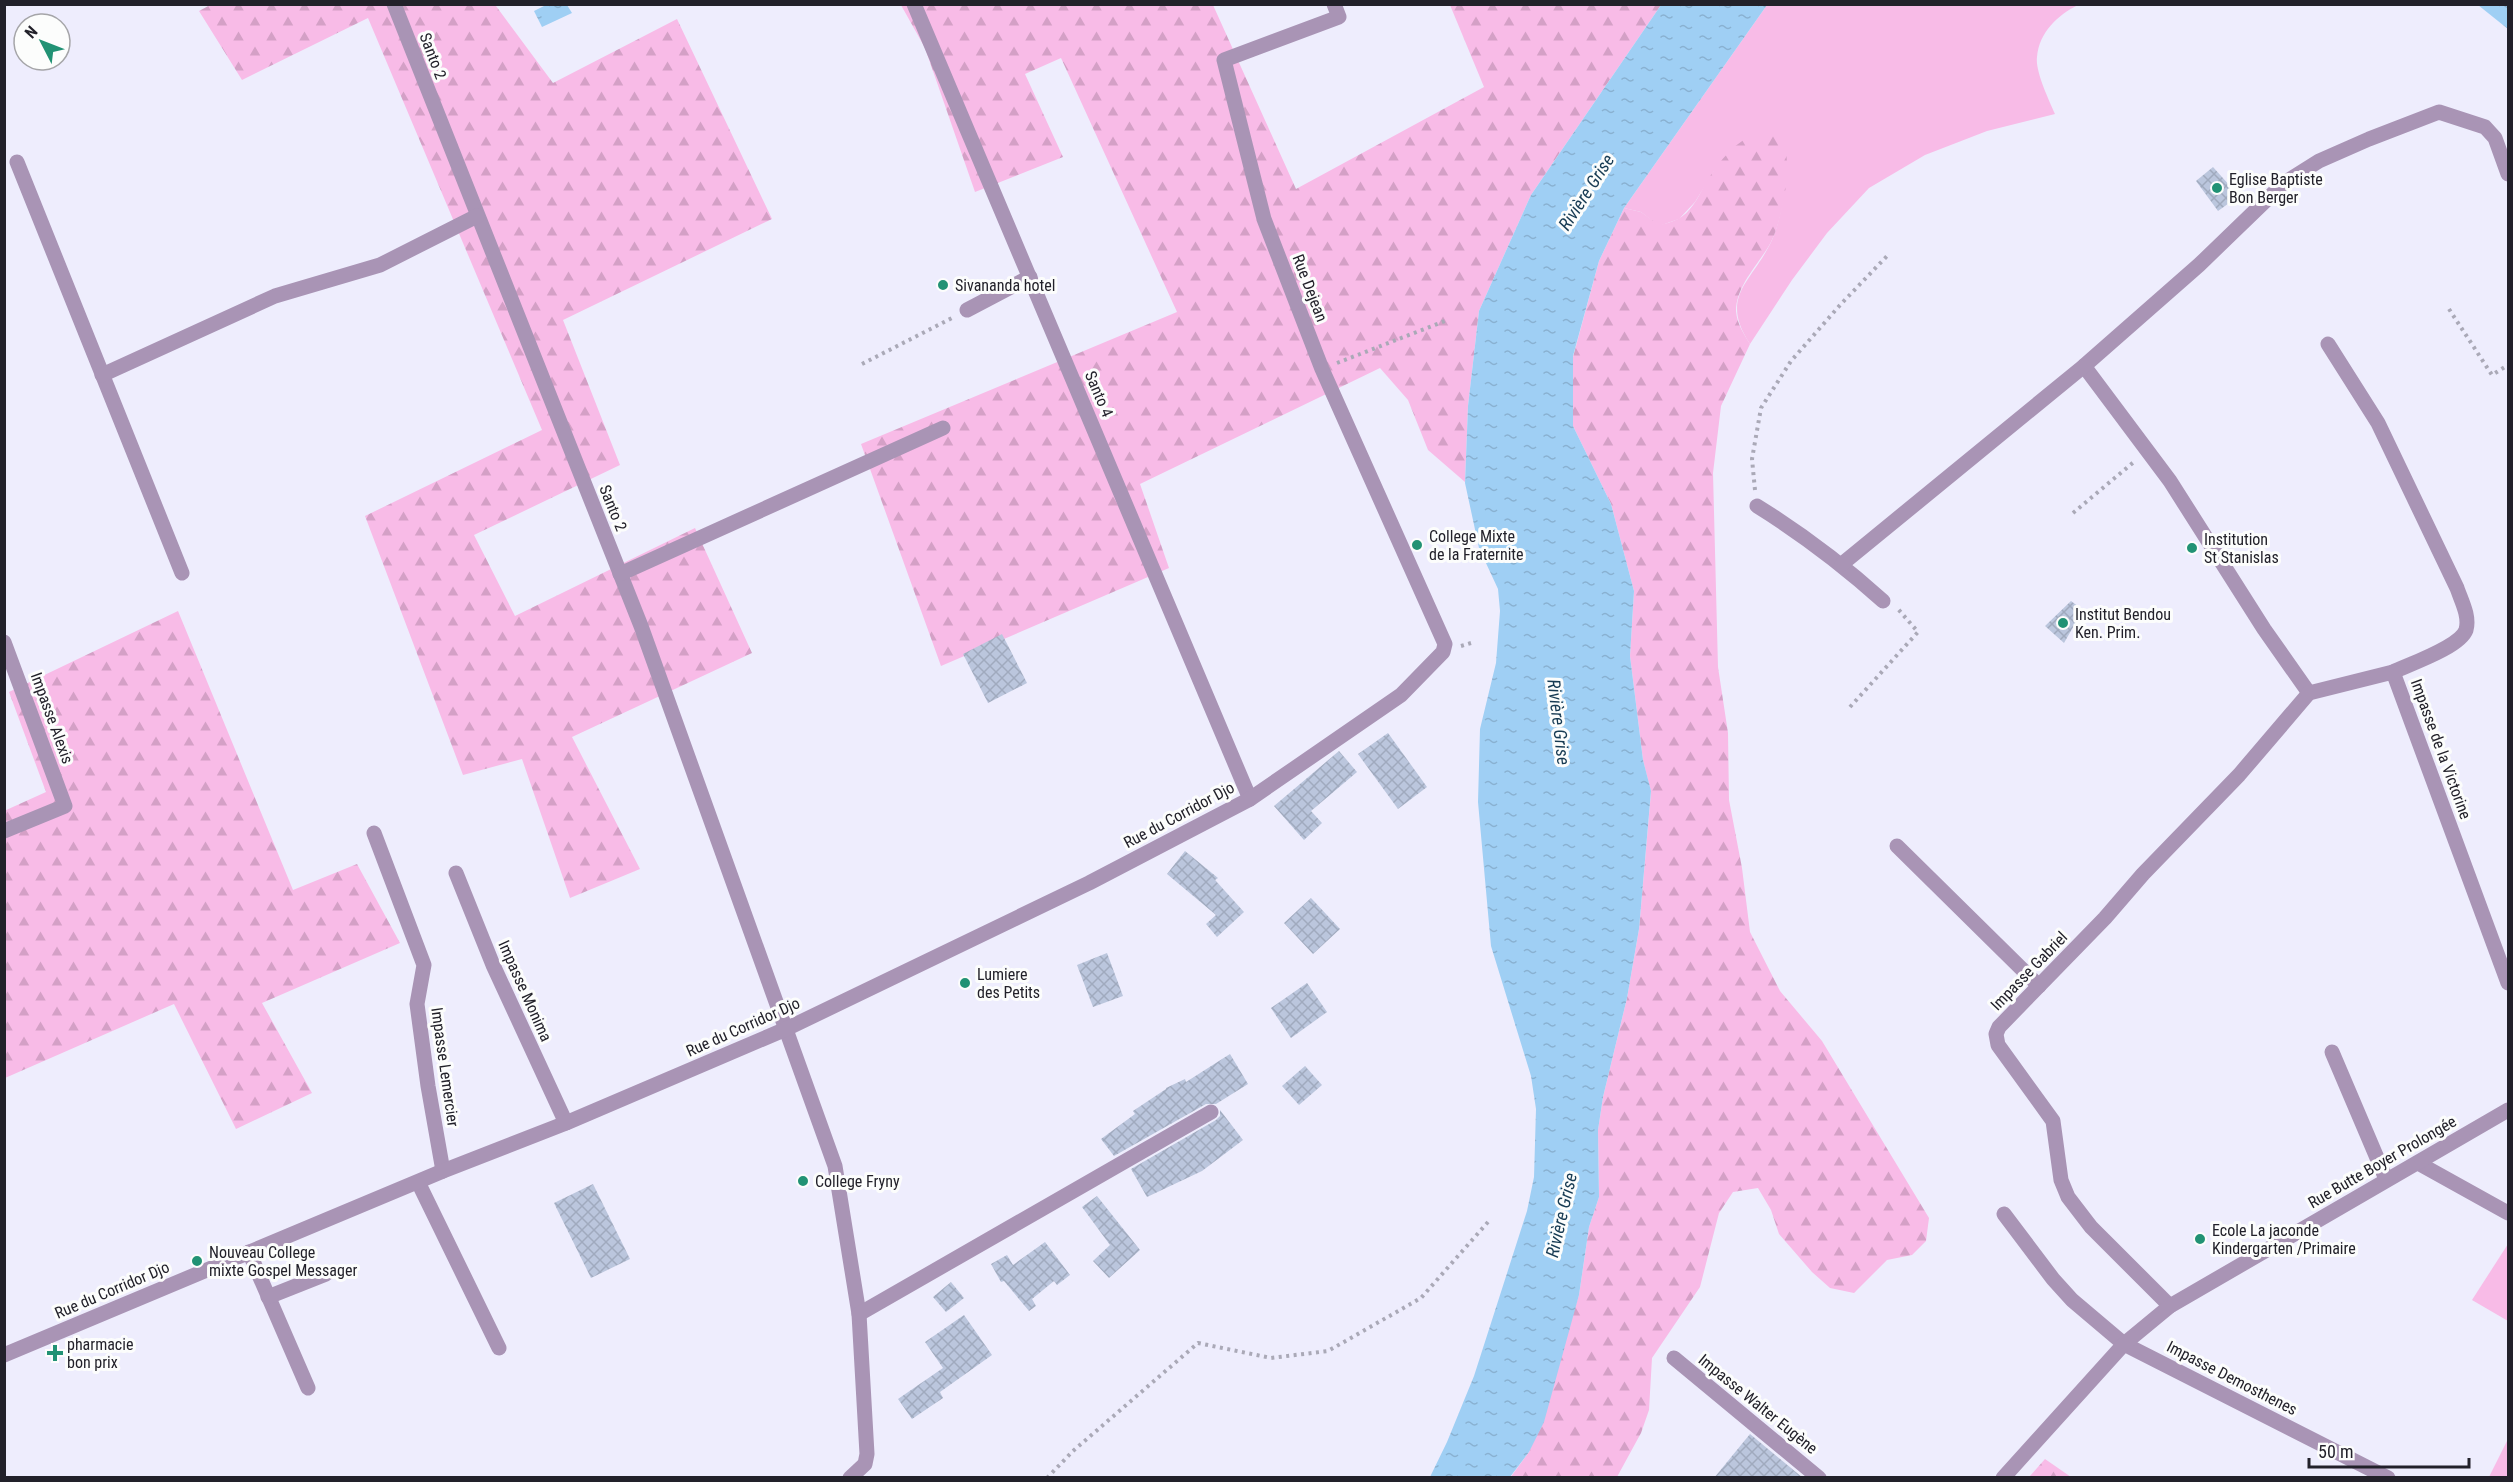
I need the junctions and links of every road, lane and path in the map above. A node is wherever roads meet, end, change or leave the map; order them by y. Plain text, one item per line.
1 (394, 4) edge
2 (914, 4) edge
3 (1334, 4) edge
4 (16, 162) dead end
5 (2508, 174) edge
6 (477, 216) junction
7 (1887, 256) dead end
8 (1030, 277) junction
9 (2449, 309) dead end
10 (967, 310) joint
11 (1445, 321) dead end
12 (2328, 344) dead end
13 (862, 364) dead end
14 (2508, 365) edge
15 (2084, 366) junction
16 (1322, 369) junction
17 (102, 375) junction
18 (943, 428) dead end
19 (2147, 451) junction
20 (1757, 506) joint
21 (2073, 513) dead end
22 (1842, 564) junction
23 (182, 573) dead end
24 (620, 574) junction
25 (1883, 601) joint
26 (4, 642) edge
27 (1445, 644) joint
28 (2393, 672) junction
29 (2309, 693) junction
30 (1850, 707) dead end
31 (1250, 799) junction
32 (4, 831) edge
33 (375, 833) dead end
34 (1897, 846) dead end
35 (456, 873) dead end
36 (2508, 982) edge
37 (2039, 986) junction
38 (786, 1029) junction
39 (2332, 1052) dead end
40 (2508, 1110) edge
41 (1211, 1112) dead end
42 (566, 1123) junction
43 (2418, 1163) junction
44 (443, 1171) junction
45 (2386, 1179) junction
46 (418, 1182) junction
47 (2508, 1213) edge
48 (2004, 1214) dead end
49 (1488, 1222) dead end
50 (249, 1252) junction
51 (326, 1274) dead end
52 (268, 1297) junction
53 (2170, 1306) junction
54 (859, 1314) junction
55 (2124, 1344) junction
56 (499, 1348) dead end
57 (4, 1355) edge
58 (1674, 1359) dead end
59 (308, 1388) dead end
60 (850, 1478) edge
61 (1047, 1478) edge
62 (1819, 1478) edge
63 (2003, 1478) edge
64 (2388, 1478) edge

1 - 6 street, Santo 2
2 - 8 street, Santo 4
3 - 16 street, Rue Dejean
4 - 17 street
5 - 15 street
6 - 17 street
6 - 24 street, Santo 2
7 - 20 path
8 - 10 street
8 - 31 street, Santo 4
9 - 14 path
10 - 13 path
11 - 16 path
12 - 28 street
15 - 19 street
15 - 22 street
16 - 27 street, Rue Dejean
17 - 23 street
18 - 24 street
19 - 21 path
19 - 29 street
20 - 22 street
22 - 25 street
24 - 38 street, Santo 2
25 - 30 path
26 - 32 street, Impasse Alexis
27 - 31 street, Rue du Corridor Djo
28 - 29 street, Impasse de la Victorine
28 - 36 street, Impasse de la Victorine
29 - 37 street, Impasse Gabriel
31 - 38 street, Rue du Corridor Djo
33 - 44 street, Impasse Lemercier
34 - 37 street
35 - 42 street, Impasse Monima
37 - 53 street, Impasse Gabriel
38 - 42 street, Rue du Corridor Djo
38 - 54 street, Santo 2
39 - 45 street
40 - 43 street, Rue Butte Boyer Prolongée
41 - 54 street
42 - 44 street, Rue du Corridor Djo
43 - 45 street, Rue Butte Boyer Prolongée
43 - 47 street
44 - 46 street, Rue du Corridor Djo
45 - 53 street, Rue Butte Boyer Prolongée
46 - 50 street, Rue du Corridor Djo
46 - 56 street
48 - 55 street, Impasse Demosthenes
49 - 61 path
50 - 52 street
50 - 57 street, Rue du Corridor Djo
51 - 52 street
52 - 59 street
53 - 55 street, Rue Butte Boyer Prolongée
54 - 60 street, Santo 2
55 - 63 street, Rue Butte Boyer Prolongée
55 - 64 street, Impasse Demosthenes
58 - 62 street, Impasse Walter Eugène

